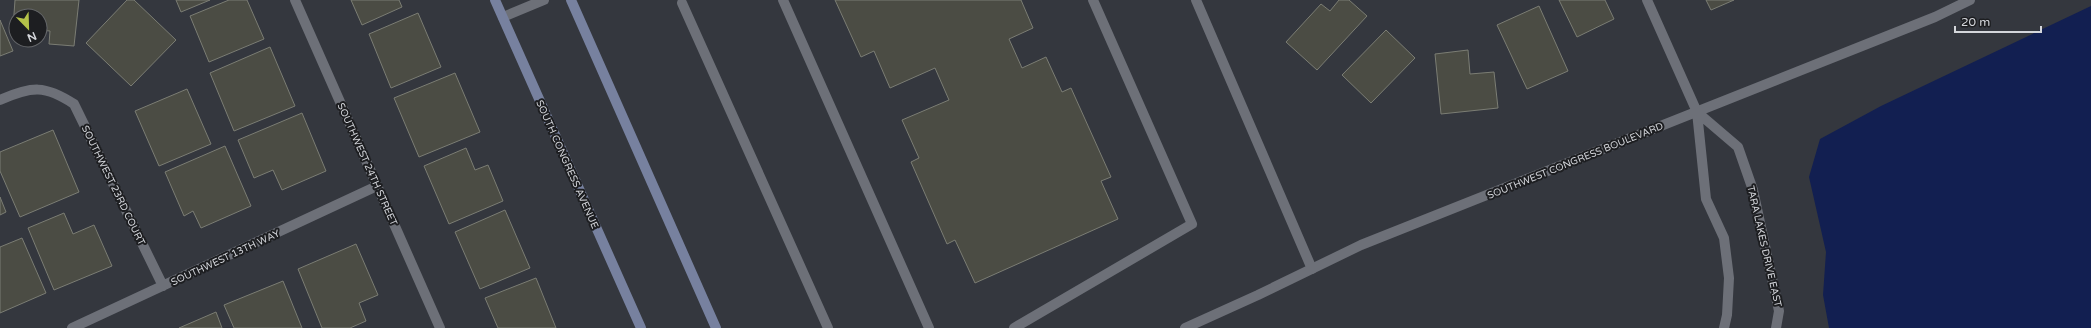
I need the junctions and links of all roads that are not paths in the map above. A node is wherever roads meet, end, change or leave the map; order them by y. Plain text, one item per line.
1 (295, 0) edge
2 (495, 0) edge
3 (544, 0) edge
4 (571, 0) edge
5 (782, 0) edge
6 (1093, 0) edge
7 (1196, 0) edge
8 (1647, 0) edge
9 (1970, 0) edge
10 (682, 3) dead end
11 (503, 17) junction
12 (0, 100) edge
13 (1697, 112) junction
14 (377, 186) junction
15 (1312, 269) junction
16 (162, 286) junction
17 (72, 328) edge
18 (440, 328) edge
19 (641, 328) edge
20 (716, 328) edge
21 (828, 328) edge
22 (929, 328) edge
23 (1014, 328) edge
24 (1185, 328) edge
25 (1724, 328) edge
26 (1776, 328) edge

1 - 14 street, SOUTHWEST 24TH STREET
2 - 11 main road, SOUTH CONGRESS AVENUE
3 - 11 street
4 - 20 main road
5 - 22 street
6 - 23 street
7 - 15 street
8 - 13 street, TARA LAKES DRIVE EAST
9 - 13 street, SOUTHWEST CONGRESS BOULEVARD
10 - 21 street
11 - 19 main road, SOUTH CONGRESS AVENUE
12 - 16 street, SOUTHWEST 23RD COURT
13 - 15 street, SOUTHWEST CONGRESS BOULEVARD
13 - 25 street, TARA LAKES DRIVE EAST
13 - 26 street, TARA LAKES DRIVE EAST
14 - 16 street, SOUTHWEST 13TH WAY
14 - 18 street, SOUTHWEST 24TH STREET
15 - 24 street, SOUTHWEST CONGRESS BOULEVARD
16 - 17 street, SOUTHWEST 13TH WAY

